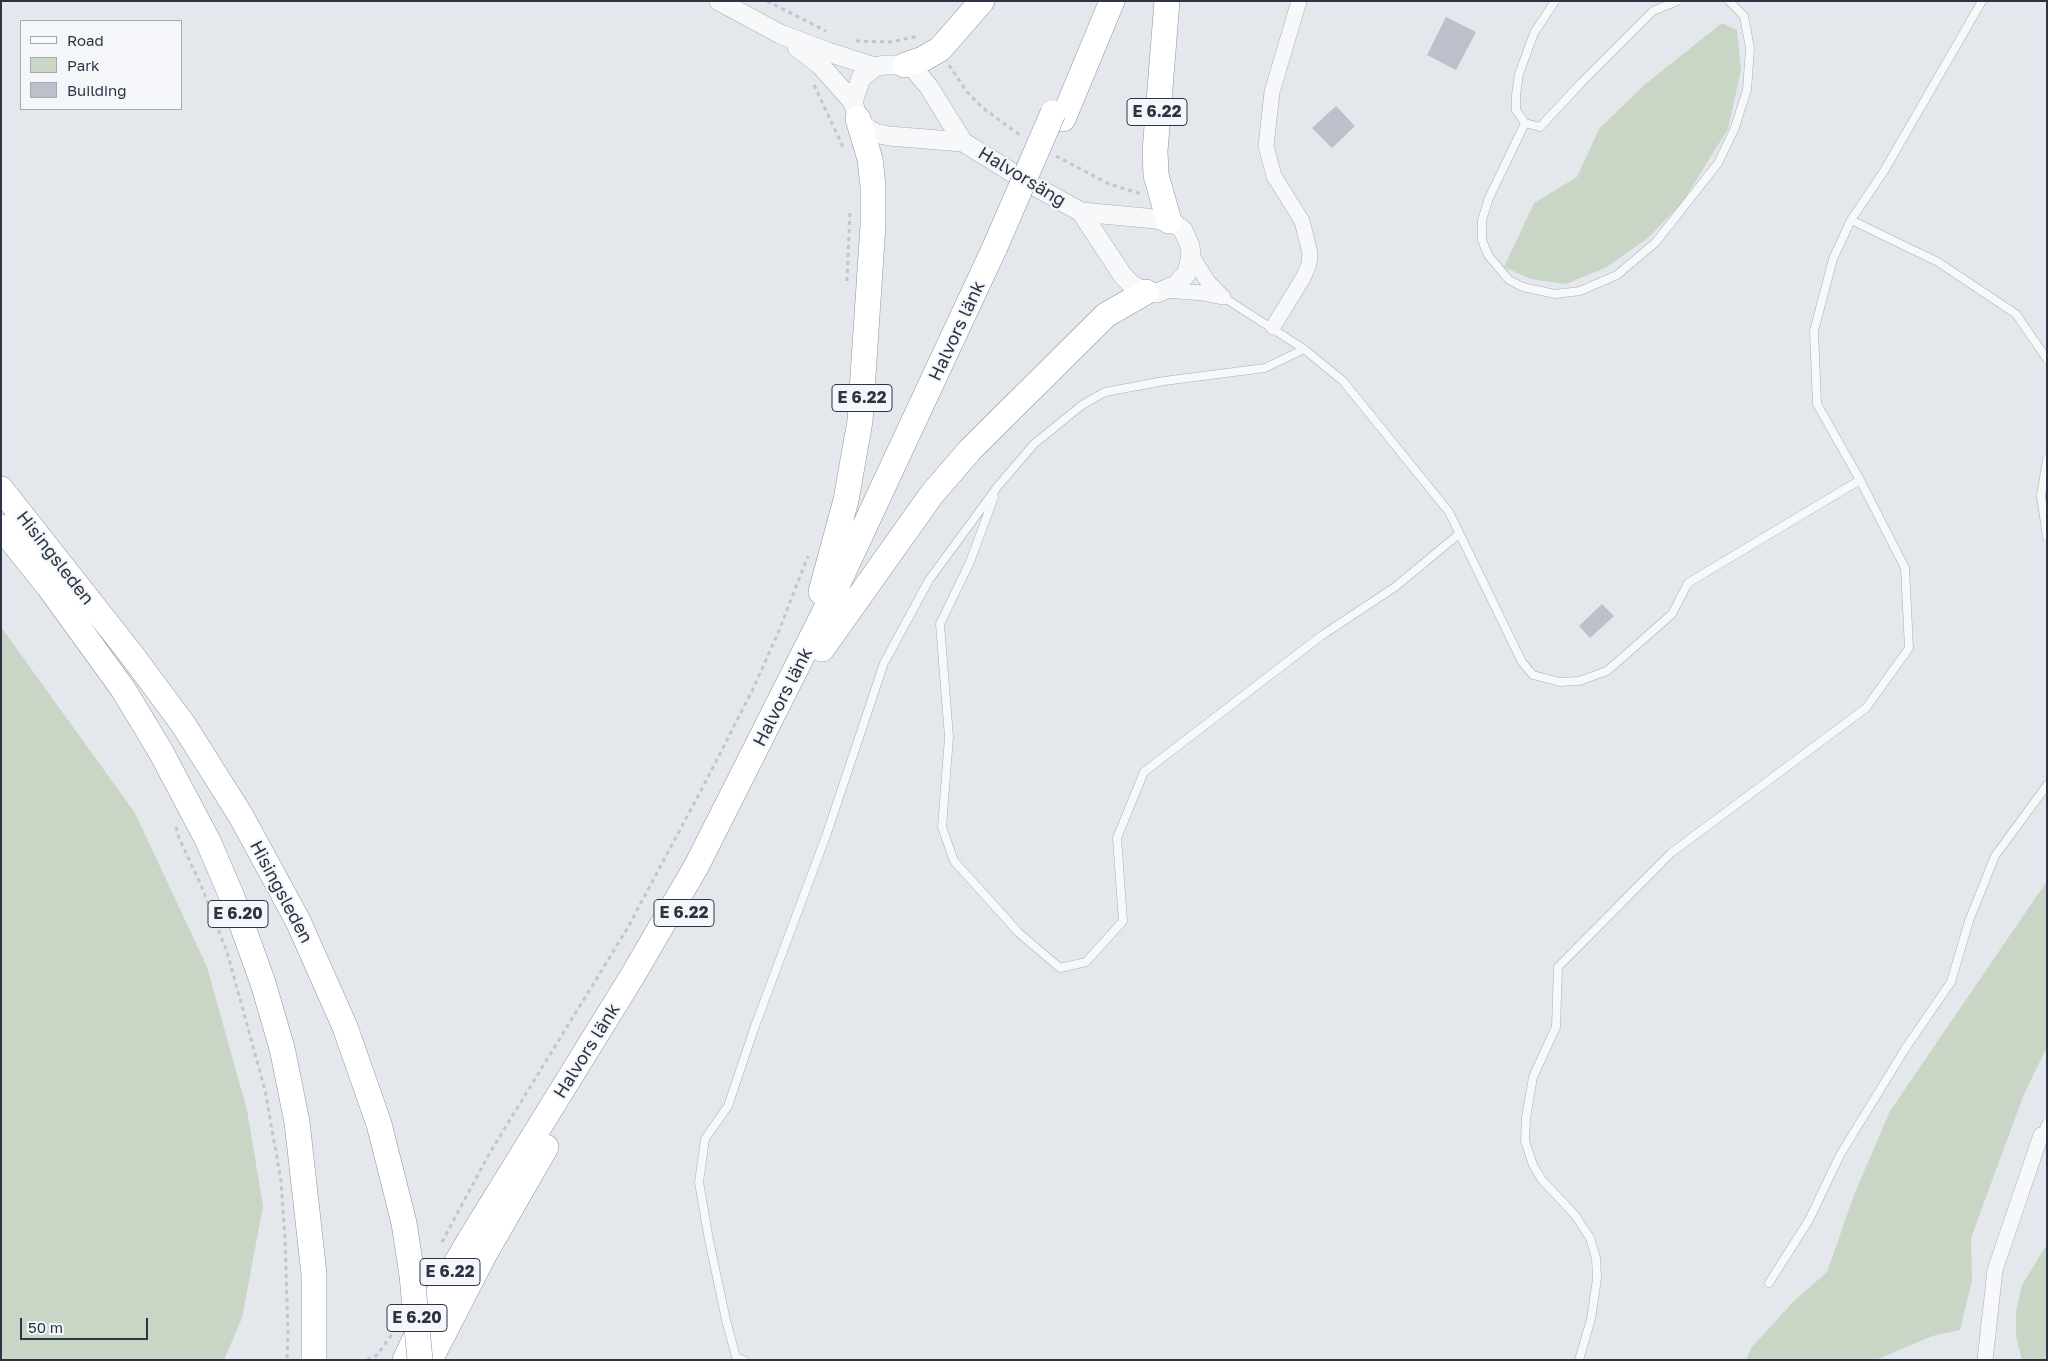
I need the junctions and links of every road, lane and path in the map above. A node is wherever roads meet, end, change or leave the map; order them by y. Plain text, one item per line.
1 (718, 1) edge
2 (767, 1) edge
3 (982, 1) edge
4 (1098, 1) edge
5 (1112, 1) edge
6 (1167, 1) edge
7 (1299, 1) edge
8 (1555, 1) edge
9 (1677, 1) edge
10 (1729, 1) edge
11 (1982, 1) edge
12 (852, 40) dead end
13 (931, 42) junction
14 (825, 59) junction
15 (904, 65) junction
16 (875, 67) junction
17 (856, 111) junction
18 (1058, 116) junction
19 (1525, 123) junction
20 (1022, 137) dead end
21 (963, 142) junction
22 (1052, 154) dead end
23 (846, 156) dead end
24 (1161, 195) junction
25 (851, 209) dead end
26 (1081, 212) junction
27 (1851, 220) junction
28 (1169, 221) junction
29 (1001, 249) junction
30 (1191, 255) junction
31 (846, 286) dead end
32 (1156, 291) junction
33 (1223, 296) junction
34 (1273, 327) junction
35 (1304, 349) junction
36 (2047, 359) edge
37 (2047, 459) edge
38 (1860, 480) junction
39 (998, 486) junction
40 (1, 490) edge
41 (1, 527) edge
42 (1459, 534) junction
43 (2047, 537) edge
44 (809, 553) dead end
45 (822, 649) junction
46 (796, 670) junction
47 (2047, 785) edge
48 (176, 825) dead end
49 (2044, 1129) edge
50 (438, 1249) dead end
51 (1769, 1283) dead end
52 (397, 1325) dead end
53 (287, 1360) edge
54 (314, 1360) edge
55 (367, 1360) edge
56 (405, 1360) edge
57 (420, 1360) edge
58 (430, 1360) edge
59 (743, 1360) edge
60 (1579, 1360) edge
61 (1985, 1360) edge

1 - 14 street, Halvorsäng
2 - 14 path
3 - 13 highway
4 - 18 highway, Halvors länk / E 6.22
5 - 18 highway, Halvors länk / E 6.22
6 - 24 highway, E 6.22
7 - 34 street
8 - 19 lane
9 - 19 lane
10 - 19 lane
11 - 27 lane
12 - 13 path
13 - 15 highway
13 - 20 path
14 - 16 street, Halvorsäng
14 - 17 street, Halvorsäng
14 - 23 path
15 - 16 street, Halvorsäng
15 - 21 street, Halvorsäng
16 - 17 street
17 - 21 street, Halvorsäng
17 - 46 highway, E 6.22
18 - 29 highway, Halvors länk / E 6.22
21 - 26 street, Halvorsäng
22 - 24 path
24 - 28 highway, E 6.22
25 - 31 path
26 - 28 street, Halvorsäng
26 - 32 street, Halvorsäng
27 - 36 lane
27 - 38 lane
28 - 30 street
29 - 45 highway, Halvors länk / E 6.22
29 - 46 highway, Halvors länk / E 6.22
30 - 32 street, E 6.22
30 - 33 street
32 - 33 street
32 - 45 highway, E 6.22
33 - 34 lane
34 - 35 lane
35 - 39 lane
35 - 42 lane
37 - 43 lane
38 - 42 lane
38 - 60 lane
39 - 42 lane
39 - 59 lane
40 - 57 highway, Hisingsleden / E 6.20, bridge
41 - 54 highway, Hisingsleden / E 6.20
44 - 50 path
45 - 58 highway, Halvors länk / E 6.22
46 - 56 highway, Halvors länk / E 6.22
47 - 51 lane
48 - 53 path
49 - 61 street
52 - 55 path

